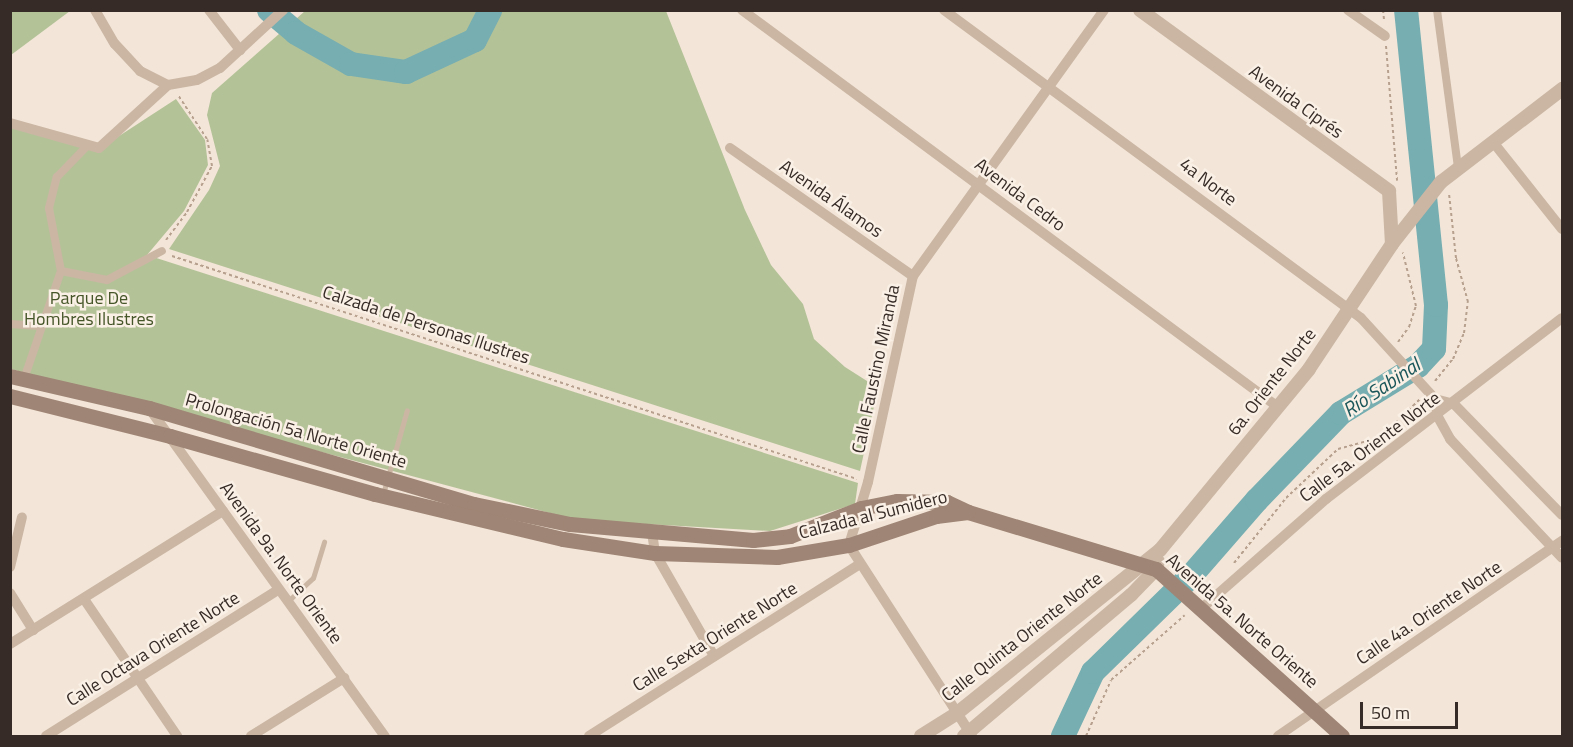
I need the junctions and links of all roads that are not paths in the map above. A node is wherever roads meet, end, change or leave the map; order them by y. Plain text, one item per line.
1 (95, 10) edge
2 (209, 10) edge
3 (742, 10) edge
4 (945, 10) edge
5 (1104, 10) edge
6 (1140, 10) edge
7 (1348, 10) edge
8 (1437, 10) edge
9 (282, 12) edge
10 (1386, 36) road end
11 (243, 47) junction
12 (168, 85) junction
13 (1050, 85) junction
14 (1563, 89) edge
15 (10, 123) edge
16 (1493, 142) junction
17 (88, 145) junction
18 (730, 148) dead end
19 (1449, 175) junction
20 (978, 184) junction
21 (1563, 229) edge
22 (1399, 236) junction
23 (162, 251) road end
24 (62, 271) junction
25 (913, 276) junction
26 (1350, 308) junction
27 (1563, 318) edge
28 (10, 324) edge
29 (42, 326) junction
30 (17, 377) edge
31 (1429, 392) junction
32 (16, 398) edge
33 (1454, 404) junction
34 (1278, 407) junction
35 (149, 408) junction
36 (407, 410) dead end
37 (1438, 417) junction
38 (170, 436) junction
39 (386, 478) junction
40 (383, 495) junction
41 (861, 508) junction
42 (223, 511) junction
43 (968, 513) junction
44 (1563, 515) edge
45 (22, 517) dead end
46 (570, 524) joint
47 (652, 532) junction
48 (563, 539) joint
49 (1563, 541) edge
50 (324, 542) dead end
51 (849, 545) junction
52 (1553, 548) junction
53 (655, 553) junction
54 (1563, 558) edge
55 (858, 566) junction
56 (10, 567) edge
57 (1155, 569) junction
58 (278, 590) junction
59 (10, 593) edge
60 (84, 599) junction
61 (286, 603) junction
62 (1198, 604) junction
63 (33, 630) junction
64 (10, 644) edge
65 (714, 656) junction
66 (344, 678) junction
67 (138, 679) junction
68 (1314, 711) junction
69 (956, 714) junction
70 (968, 735) edge
71 (46, 736) edge
72 (177, 736) edge
73 (251, 736) edge
74 (385, 736) edge
75 (589, 736) edge
76 (921, 736) edge
77 (1278, 736) edge
78 (1342, 736) edge

1 - 12 street
2 - 11 street
3 - 20 street, Avenida Cedro
4 - 13 street, 4a Norte
5 - 13 street, Calle Faustino Miranda
6 - 22 street, Avenida Ciprés
7 - 10 street
8 - 19 street
9 - 11 street
11 - 12 street
12 - 17 street
13 - 20 street, Calle Faustino Miranda
13 - 26 street, 4a Norte
14 - 16 street, 6a. Oriente Norte
15 - 17 street
16 - 19 street, 6a. Oriente Norte
16 - 21 street
17 - 24 street
18 - 25 street, Avenida Álamos
19 - 22 street, 6a. Oriente Norte
20 - 25 street, Calle Faustino Miranda
20 - 34 street, Avenida Cedro
22 - 26 street, 6a. Oriente Norte
23 - 24 street
24 - 29 street
25 - 41 street, Calle Faustino Miranda
26 - 31 street, 4a Norte
26 - 34 street, 6a. Oriente Norte
27 - 33 street, Calle 5a. Oriente Norte
28 - 29 street
29 - 30 street
30 - 32 main road
30 - 35 main road, Prolongación 5a Norte Oriente
31 - 33 street
31 - 37 street
32 - 38 main road, Prolongación 5a Norte Oriente
33 - 37 street, Calle 5a. Oriente Norte
33 - 44 street
34 - 57 street, 6a. Oriente Norte
35 - 38 street, Avenida 9a. Norte Oriente
35 - 39 main road, Prolongación 5a Norte Oriente
36 - 39 lane
37 - 52 street
37 - 62 street, Calle 5a. Oriente Norte
38 - 40 main road, Prolongación 5a Norte Oriente
38 - 42 street, Avenida 9a. Norte Oriente
39 - 40 lane
39 - 46 main road, Prolongación 5a Norte Oriente
40 - 48 main road, Prolongación 5a Norte Oriente
41 - 43 main road, Calzada al Sumidero
41 - 47 main road, Calzada al Sumidero
41 - 51 street, Calle Faustino Miranda
42 - 58 street, Avenida 9a. Norte Oriente
42 - 60 street
43 - 51 main road, Calzada al Sumidero
43 - 57 main road, Avenida 5a. Norte Oriente
45 - 56 street
46 - 47 main road, Calzada al Sumidero
47 - 53 street
48 - 53 main road, Calzada al Sumidero
49 - 52 street, Calle 4a. Oriente Norte
50 - 61 lane
51 - 53 main road, Calzada al Sumidero
51 - 55 street
52 - 54 street
52 - 68 street, Calle 4a. Oriente Norte
53 - 65 street
55 - 65 street, Calle Sexta Oriente Norte
55 - 69 street
57 - 62 main road, Avenida 5a. Norte Oriente
57 - 69 street, Calle Quinta Oriente Norte
57 - 70 street, Calle Quinta Oriente Norte
58 - 61 street, Avenida 9a. Norte Oriente
58 - 67 street, Calle Octava Oriente Norte
59 - 63 street
60 - 63 street
60 - 67 street
61 - 66 street, Avenida 9a. Norte Oriente
62 - 68 main road, Avenida 5a. Norte Oriente
63 - 64 street
65 - 75 street, Calle Sexta Oriente Norte
66 - 73 street
66 - 74 street, Avenida 9a. Norte Oriente
67 - 71 street, Calle Octava Oriente Norte
67 - 72 street
68 - 77 street, Calle 4a. Oriente Norte
68 - 78 main road, Avenida 5a. Norte Oriente
69 - 70 street
69 - 76 street, Calle Quinta Oriente Norte

